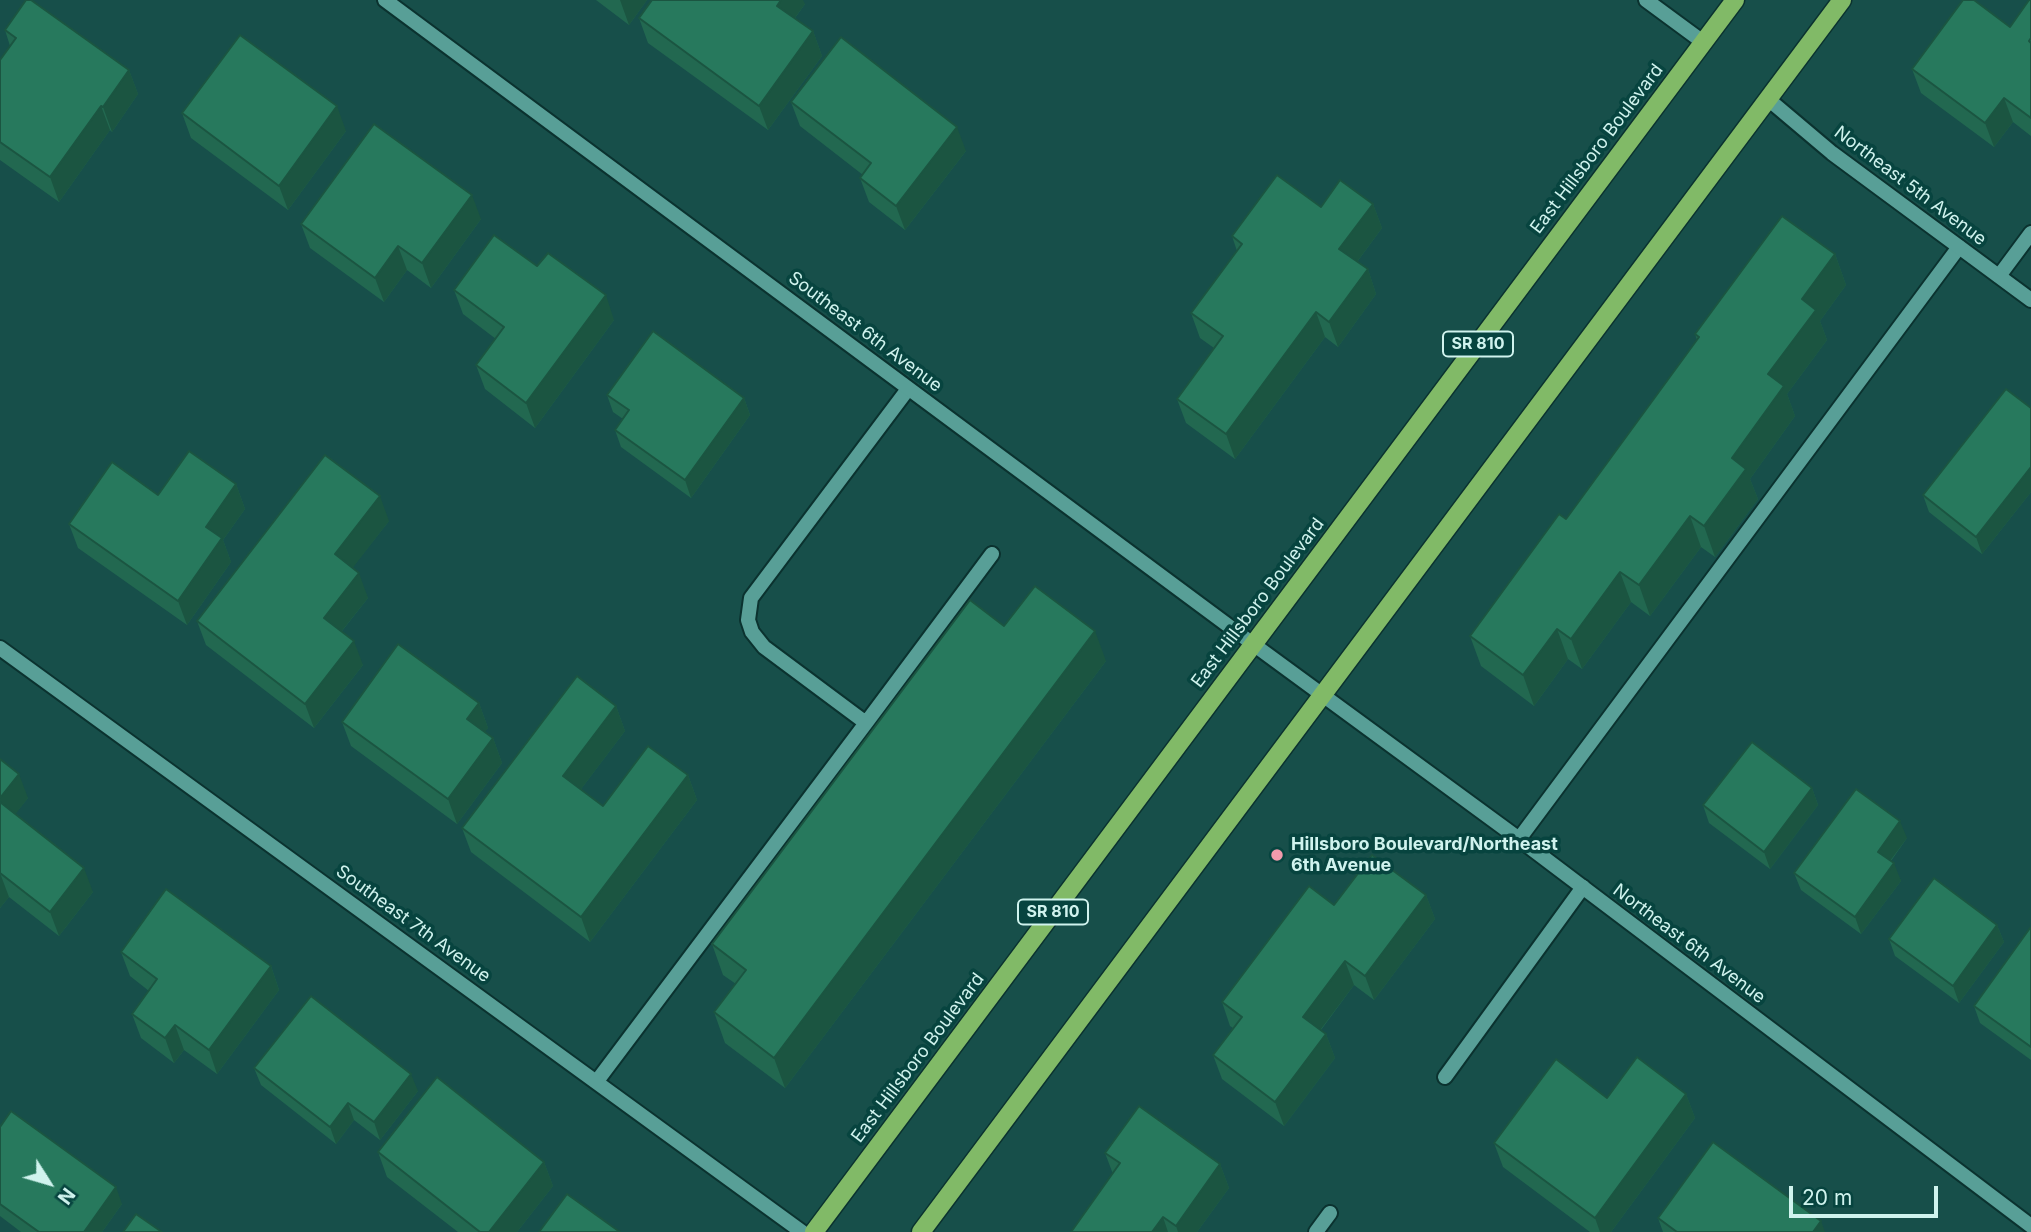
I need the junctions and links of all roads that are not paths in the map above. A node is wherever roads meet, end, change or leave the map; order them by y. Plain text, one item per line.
1 (385, 0) edge
2 (1646, 0) edge
3 (1735, 0) edge
4 (1842, 0) edge
5 (1703, 42) junction
6 (1768, 99) junction
7 (2031, 233) edge
8 (1959, 247) junction
9 (1999, 276) junction
10 (2031, 300) edge
11 (908, 389) junction
12 (992, 554) dead end
13 (1253, 644) junction
14 (0, 648) edge
15 (1322, 695) junction
16 (866, 723) junction
17 (1519, 839) junction
18 (1583, 887) junction
19 (1445, 1077) dead end
20 (597, 1081) junction
21 (1330, 1213) dead end
22 (2028, 1228) edge
23 (802, 1232) edge
24 (814, 1232) edge
25 (921, 1232) edge
26 (1316, 1232) edge

1 - 11 street, Southeast 6th Avenue
2 - 5 street
3 - 5 main road, East Hillsboro Boulevard / SR 810
4 - 6 main road
5 - 13 main road, East Hillsboro Boulevard / SR 810
6 - 8 street, Northeast 5th Avenue
6 - 15 main road
7 - 9 street
8 - 9 street, Northeast 5th Avenue
8 - 17 street
9 - 10 street, Northeast 5th Avenue
11 - 13 street, Southeast 6th Avenue
11 - 16 street
12 - 16 street
13 - 15 street, Southeast 6th Avenue
13 - 24 main road, East Hillsboro Boulevard / SR 810
14 - 20 street, Southeast 7th Avenue
15 - 17 street, Northeast 6th Avenue
15 - 25 main road
16 - 20 street
17 - 18 street, Northeast 6th Avenue
18 - 19 street
18 - 22 street, Northeast 6th Avenue
20 - 23 street, Southeast 7th Avenue
21 - 26 street

